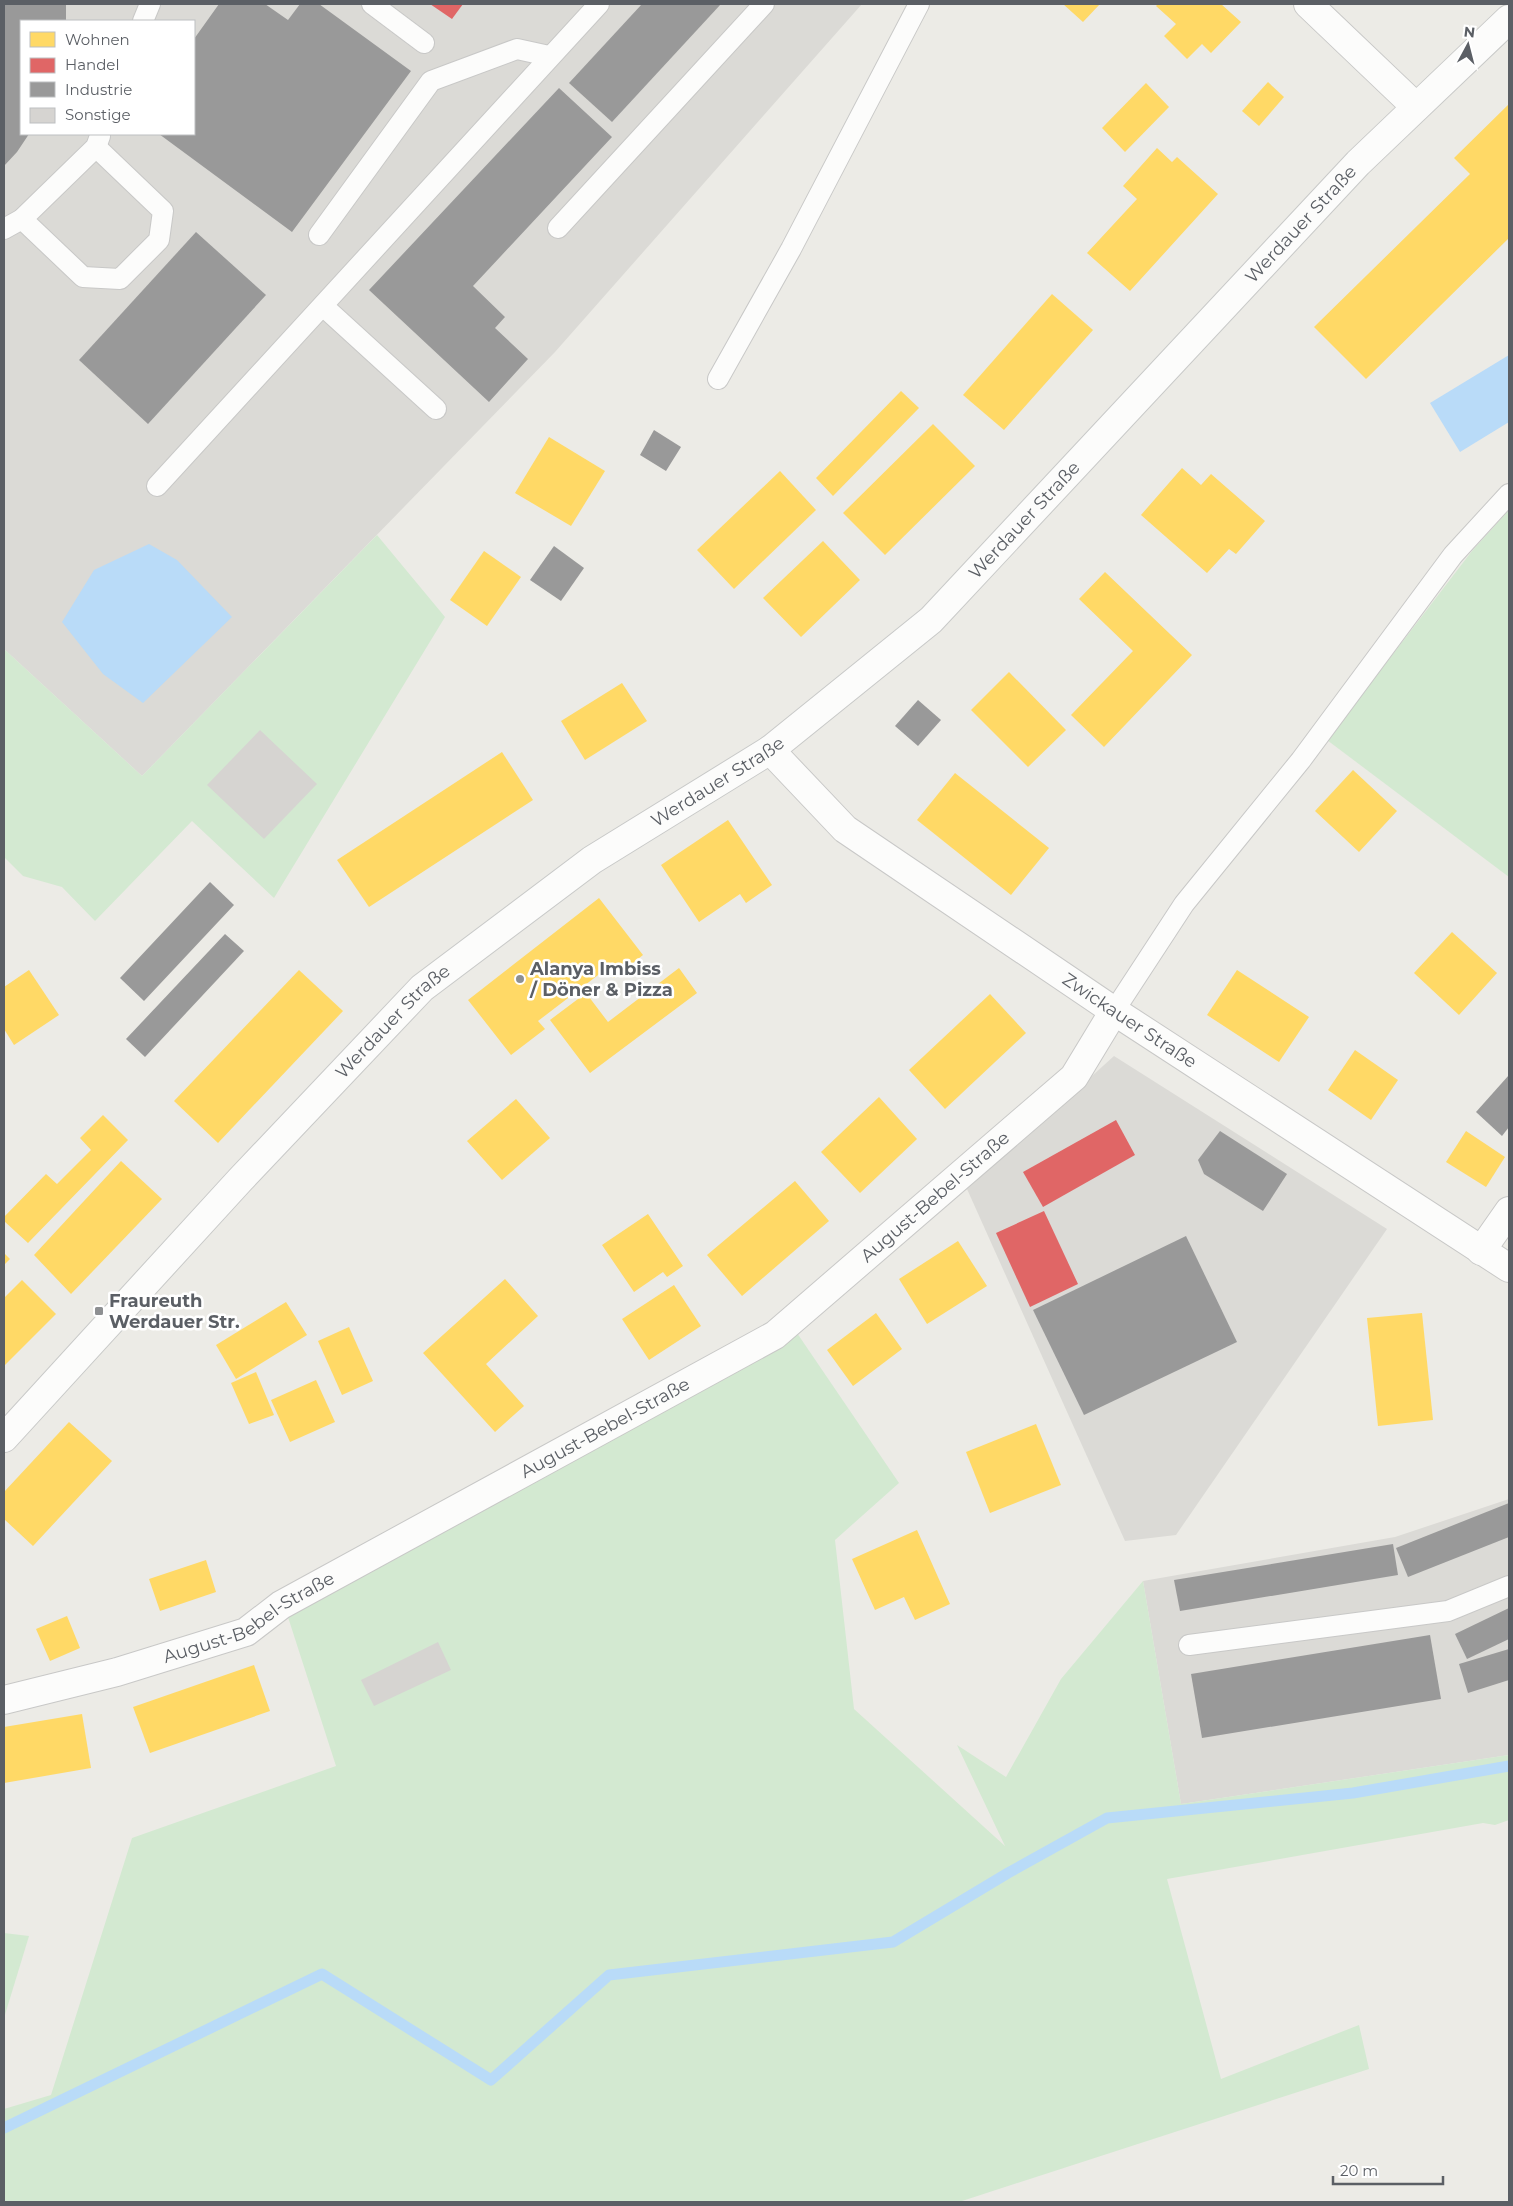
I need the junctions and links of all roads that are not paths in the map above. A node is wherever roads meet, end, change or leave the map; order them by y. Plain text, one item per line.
1 (150, 4) edge
2 (372, 4) edge
3 (599, 4) edge
4 (764, 4) edge
5 (919, 4) edge
6 (1308, 4) edge
7 (1509, 19) edge
8 (143, 20) edge
9 (424, 43) dead end
10 (549, 56) junction
11 (1416, 107) junction
12 (99, 140) edge
13 (22, 219) junction
14 (558, 228) dead end
15 (4, 229) edge
16 (319, 235) dead end
17 (323, 306) junction
18 (718, 379) dead end
19 (436, 409) dead end
20 (157, 486) dead end
21 (1509, 494) edge
22 (770, 750) junction
23 (1114, 1011) junction
24 (1509, 1211) edge
25 (1481, 1251) junction
26 (1509, 1268) edge
27 (4, 1438) edge
28 (1509, 1586) edge
29 (1189, 1645) dead end
30 (4, 1700) edge

1 - 8 lane
2 - 9 lane
3 - 10 lane
4 - 14 lane
5 - 18 lane
6 - 11 street
7 - 11 street, Werdauer Straße
10 - 16 lane
10 - 17 lane
11 - 22 street, Werdauer Straße
12 - 13 lane
12 - 13 lane
13 - 15 lane
17 - 19 lane
17 - 20 lane
21 - 23 lane
22 - 23 street, Zwickauer Straße
22 - 27 street, Werdauer Straße
23 - 25 street, Zwickauer Straße
23 - 30 street, August-Bebel-Straße
24 - 25 street
25 - 26 street, Zwickauer Straße
28 - 29 lane

